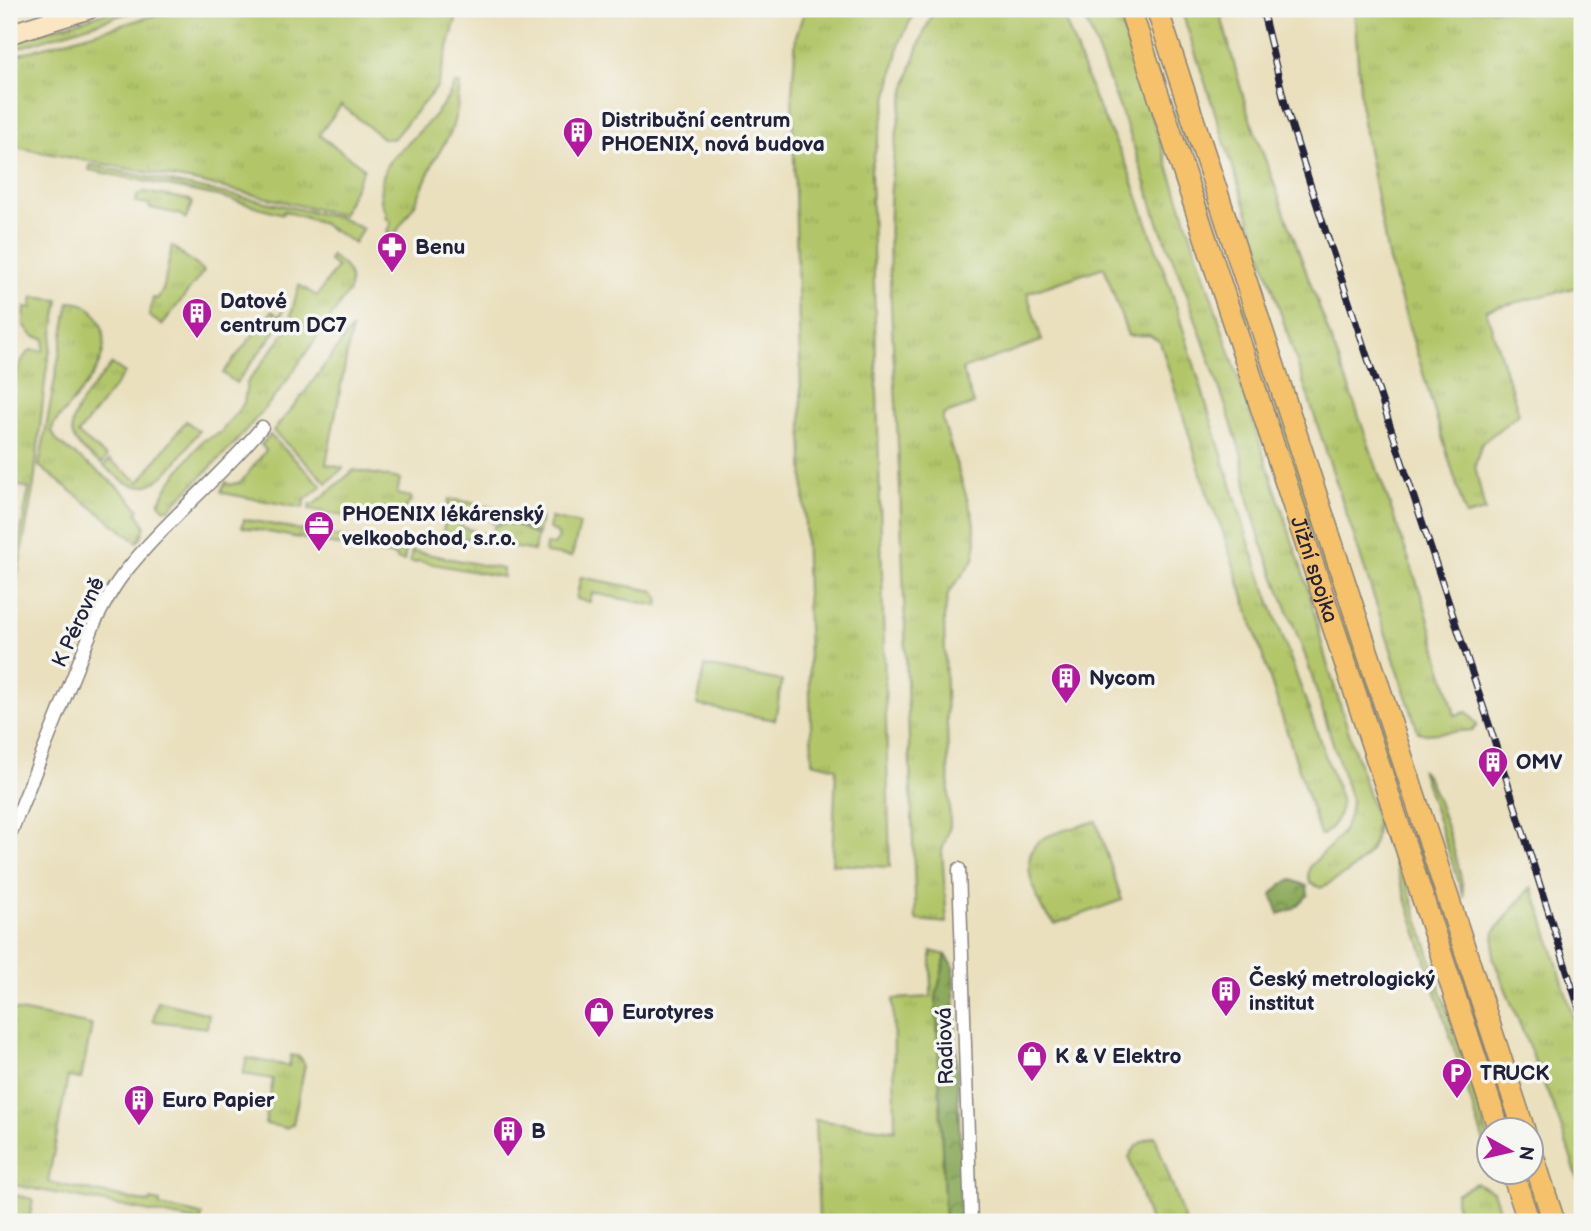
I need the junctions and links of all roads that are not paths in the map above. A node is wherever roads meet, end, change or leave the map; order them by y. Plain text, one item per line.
1 (89, 9) edge
2 (1130, 9) edge
3 (1157, 9) edge
4 (9, 34) edge
5 (262, 427) dead end
6 (9, 837) edge
7 (959, 869) dead end
8 (1495, 1116) edge
9 (1520, 1116) edge
10 (1517, 1186) edge
11 (1542, 1186) edge
12 (971, 1222) edge
13 (1529, 1222) edge
14 (1554, 1222) edge

1 - 4 main road
2 - 8 highway, Jižní spojka
3 - 9 highway, Jižní spojka
5 - 6 street, K Pérovně
7 - 12 street, Radiová
10 - 13 highway
11 - 14 highway

